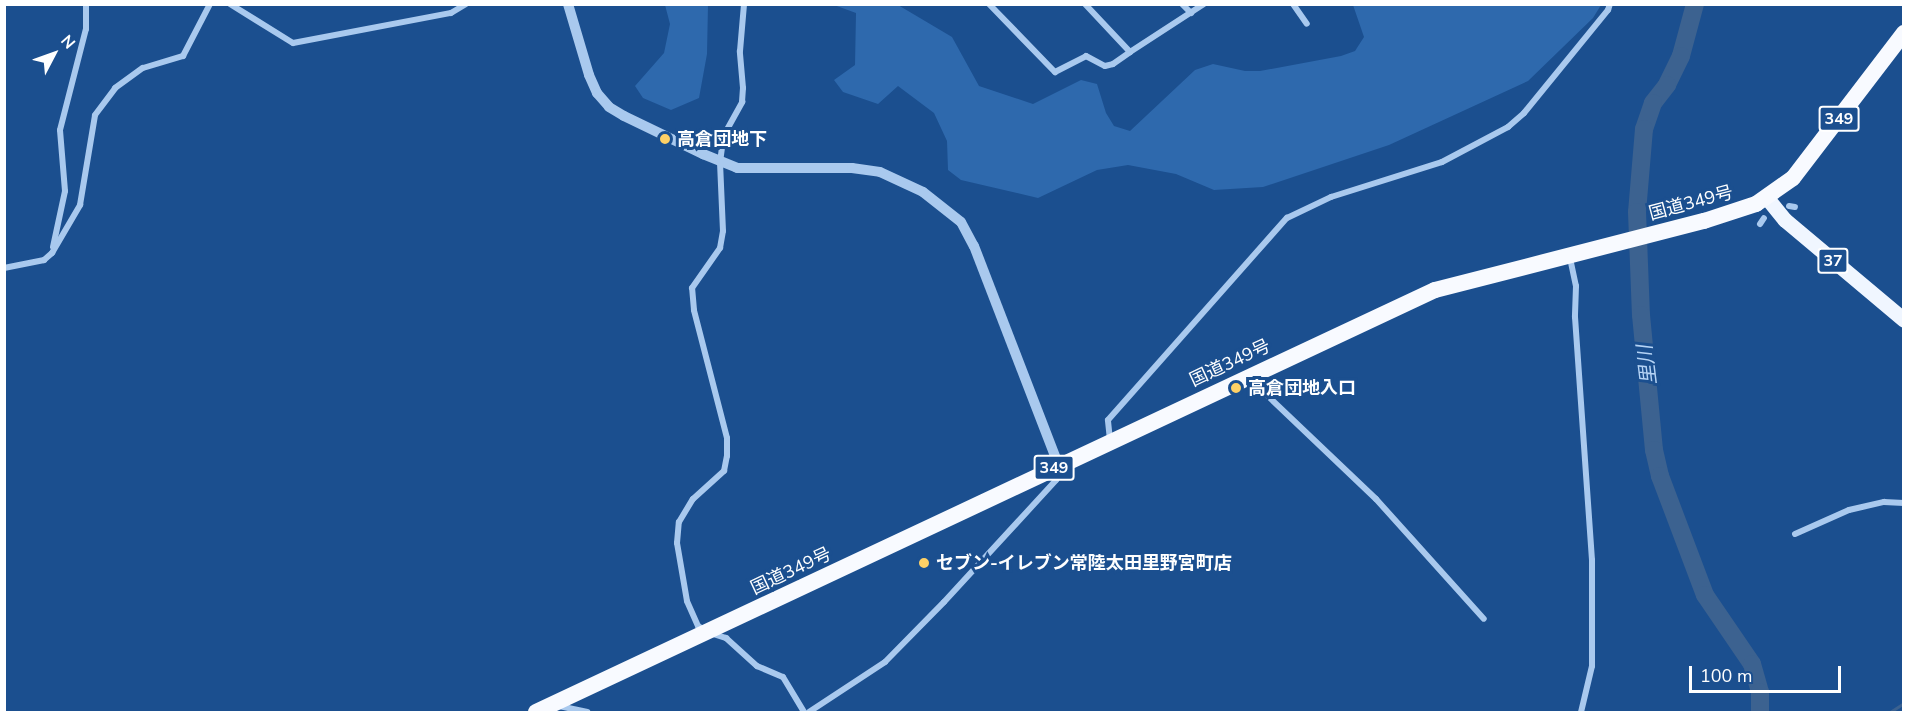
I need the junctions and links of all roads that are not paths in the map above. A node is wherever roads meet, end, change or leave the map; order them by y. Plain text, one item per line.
1 (86, 4) edge
2 (210, 4) edge
3 (230, 4) edge
4 (466, 4) edge
5 (568, 4) edge
6 (744, 4) edge
7 (989, 4) edge
8 (1085, 4) edge
9 (1182, 4) edge
10 (1204, 4) edge
11 (1293, 4) edge
12 (1610, 4) edge
13 (1191, 13) junction
14 (1307, 24) dead end
15 (1904, 33) edge
16 (1130, 52) junction
17 (720, 162) junction
18 (1767, 198) junction
19 (52, 253) junction
20 (1575, 253) junction
21 (4, 268) edge
22 (1904, 320) edge
23 (1249, 375) junction
24 (1110, 441) junction
25 (1059, 466) junction
26 (1904, 503) edge
27 (1795, 534) dead end
28 (1484, 619) dead end
29 (708, 632) junction
30 (552, 705) junction
31 (536, 712) edge
32 (587, 712) edge
33 (806, 712) edge
34 (1581, 712) edge

1 - 19 street
2 - 19 street
3 - 4 street
5 - 17 street
6 - 17 street
7 - 16 street
8 - 16 street
9 - 13 street
10 - 13 street
11 - 14 street
12 - 24 street
13 - 16 street
15 - 18 highway, 国道349号 / 349
17 - 25 street
17 - 29 street
18 - 20 highway, 国道349号 / 349
18 - 22 main road, 37
19 - 21 street
20 - 23 highway, 国道349号 / 349
20 - 34 street
23 - 24 highway, 国道349号 / 349
23 - 28 street
24 - 25 highway, 国道349号 / 349
25 - 29 highway, 国道349号 / 349
25 - 33 street
26 - 27 street
29 - 30 highway, 国道349号 / 349
29 - 33 street
30 - 31 highway, 国道349号 / 349
30 - 32 street

